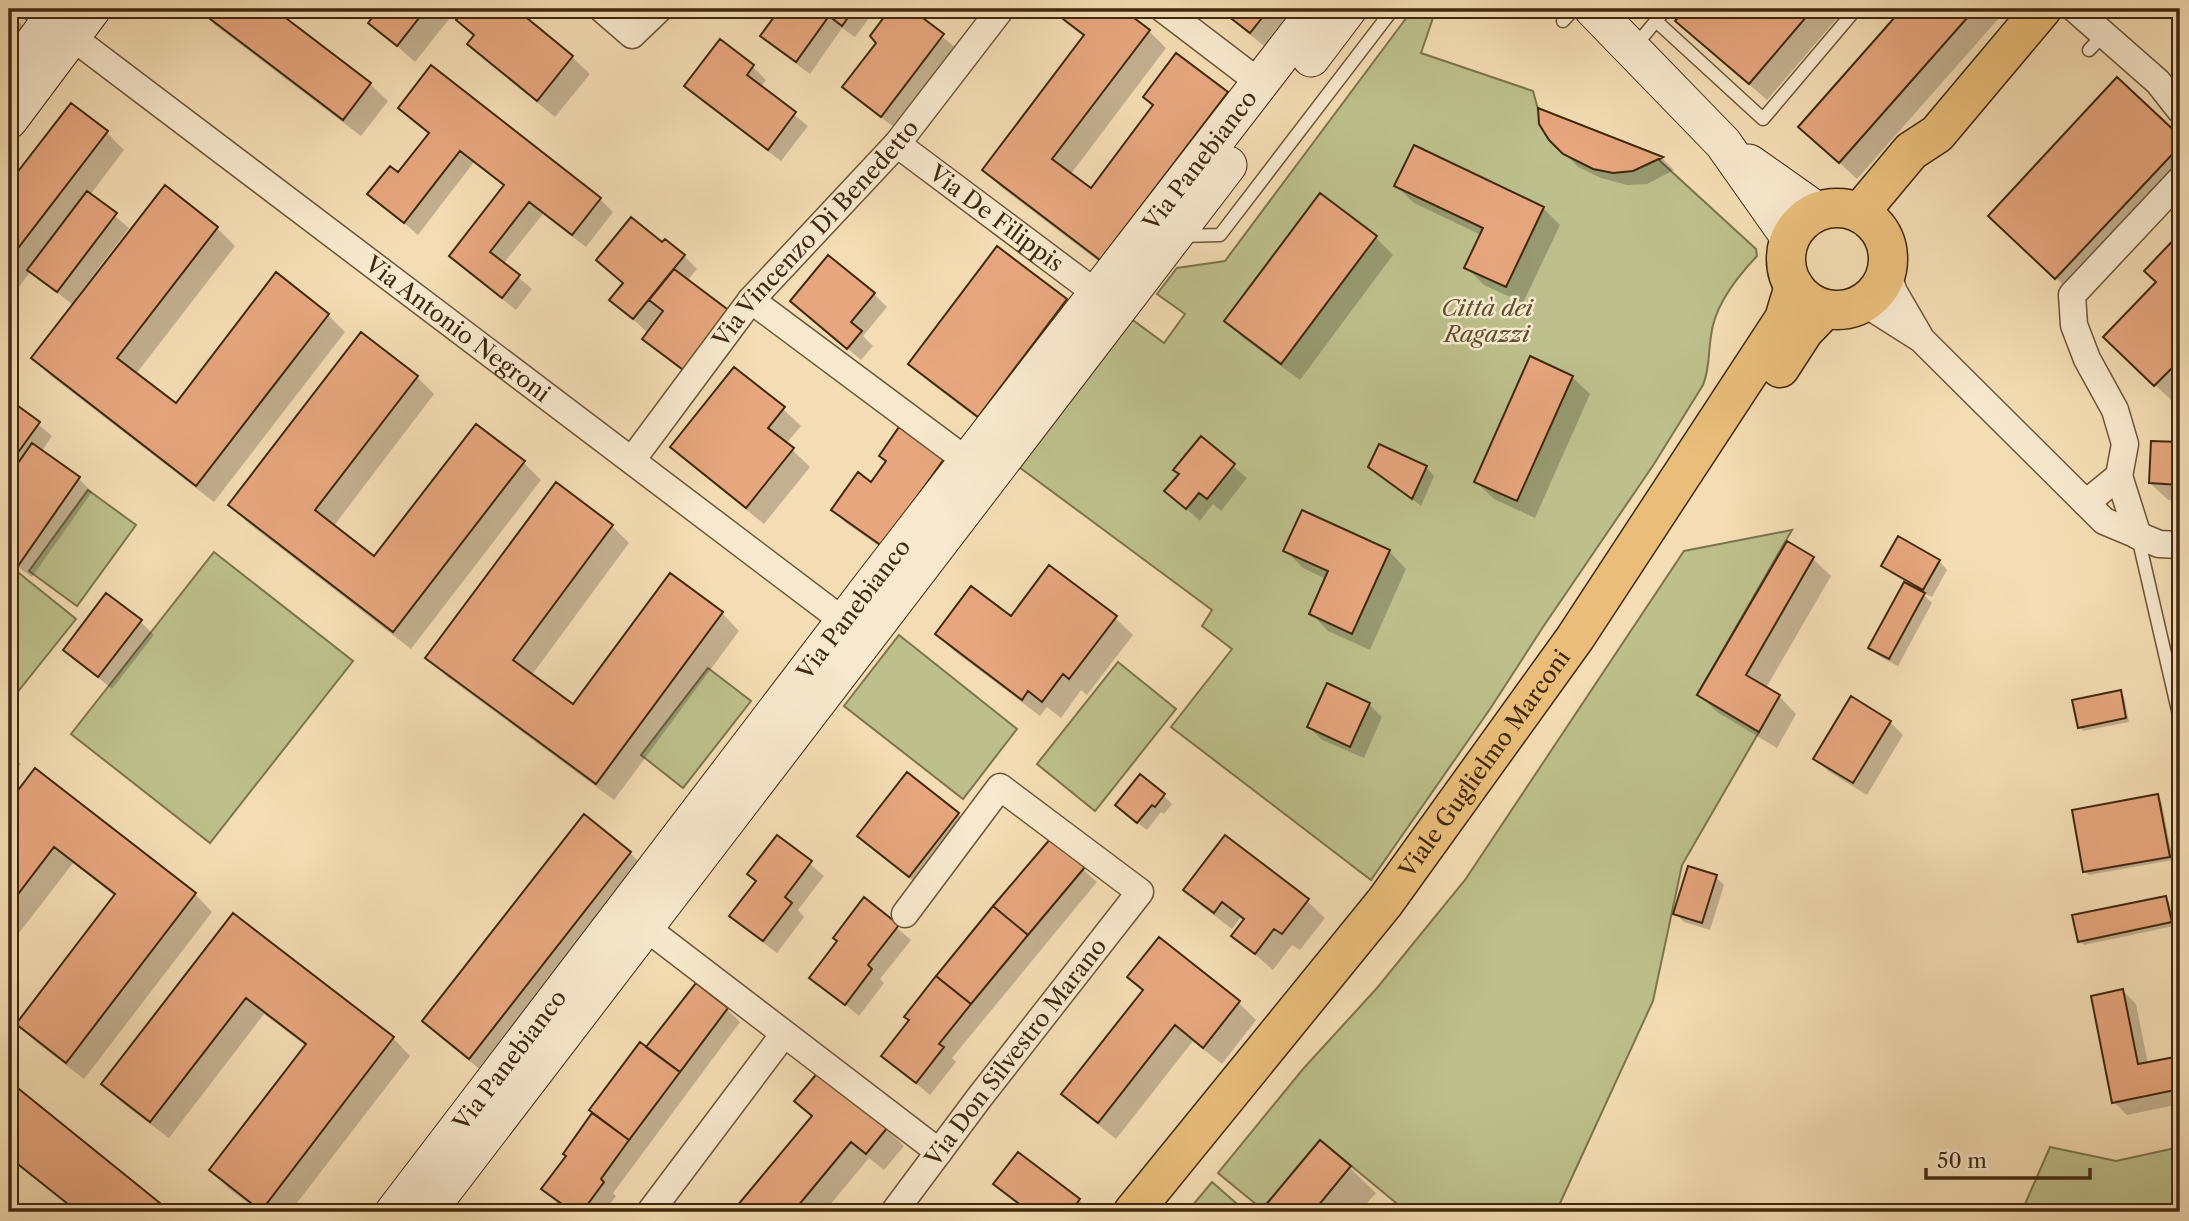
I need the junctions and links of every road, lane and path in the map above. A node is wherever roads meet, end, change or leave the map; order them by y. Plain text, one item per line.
1 (602, 9) edge
2 (659, 9) edge
3 (1001, 9) edge
4 (1163, 9) edge
5 (1317, 9) edge
6 (1348, 9) edge
7 (1393, 9) edge
8 (1574, 9) edge
9 (1666, 9) edge
10 (1856, 9) edge
11 (2042, 9) edge
12 (2075, 9) edge
13 (1578, 15) edge
14 (62, 16) edge
15 (1656, 21) junction
16 (1632, 50) junction
17 (9, 76) edge
18 (1261, 83) junction
19 (2180, 109) edge
20 (9, 120) edge
21 (1723, 143) junction
22 (897, 144) junction
23 (2180, 180) edge
24 (1817, 211) junction
25 (1869, 220) junction
26 (1174, 236) junction
27 (1790, 238) junction
28 (1887, 273) junction
29 (1794, 286) junction
30 (1096, 293) junction
31 (751, 300) junction
32 (1864, 303) junction
33 (1825, 309) junction
34 (1921, 339) junction
35 (632, 460) junction
36 (967, 461) junction
37 (2119, 476) junction
38 (2086, 503) junction
39 (2138, 536) junction
40 (2180, 545) edge
41 (855, 630) junction
42 (2180, 719) edge
43 (905, 914) dead end
44 (645, 927) junction
45 (784, 1034) junction
46 (939, 1152) junction
47 (394, 1212) edge
48 (427, 1212) edge
49 (650, 1212) edge
50 (894, 1212) edge
51 (1133, 1212) edge
52 (1165, 1212) edge

1 - 2 street
3 - 22 street, Via Vincenzo Di Benedetto
4 - 18 street
5 - 18 street, Via Panebianco
6 - 26 street, Via Panebianco
7 - 26 lane
8 - 13 lane
9 - 15 lane
10 - 15 lane
11 - 25 main road
12 - 19 street
13 - 16 street
14 - 17 street
14 - 20 street
14 - 35 street, Via Antonio Negroni
15 - 16 lane
16 - 21 street
18 - 30 street, Via Panebianco
21 - 24 street
21 - 27 street
22 - 30 street, Via De Filippis
22 - 31 street, Via Vincenzo Di Benedetto
23 - 37 street
24 - 25 main road
24 - 27 main road
25 - 28 main road
26 - 41 street, Via Panebianco
27 - 29 main road
28 - 32 main road
28 - 34 street
29 - 33 main road
29 - 51 main road, Viale Guglielmo Marconi
30 - 36 street, Via Panebianco
31 - 35 street, Via Vincenzo Di Benedetto
31 - 36 street
32 - 33 main road
32 - 34 street
33 - 52 main road, Viale Guglielmo Marconi
34 - 38 street
35 - 41 street, Via Antonio Negroni
36 - 41 street, Via Panebianco
37 - 38 street
37 - 39 street
38 - 39 street
39 - 40 street
39 - 42 lane
41 - 44 street, Via Panebianco
41 - 47 street, Via Panebianco
43 - 46 street, Via Don Silvestro Marano
44 - 45 street
44 - 48 street, Via Panebianco
45 - 46 street
45 - 49 street
46 - 50 street, Via Don Silvestro Marano

